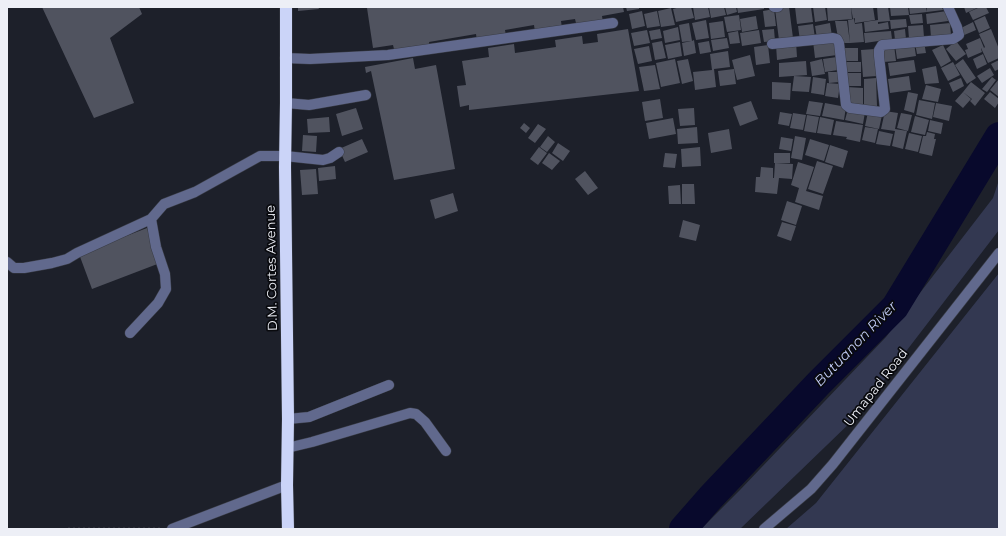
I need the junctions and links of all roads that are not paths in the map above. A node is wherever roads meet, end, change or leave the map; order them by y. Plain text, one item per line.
1 (286, 7) edge
2 (778, 7) edge
3 (948, 7) edge
4 (774, 8) edge
5 (612, 23) dead end
6 (772, 44) dead end
7 (285, 58) junction
8 (366, 96) dead end
9 (286, 103) junction
10 (339, 152) dead end
11 (285, 156) junction
12 (151, 219) junction
13 (999, 253) edge
14 (7, 262) edge
15 (130, 333) dead end
16 (389, 385) dead end
17 (288, 419) junction
18 (287, 448) junction
19 (446, 451) dead end
20 (287, 485) junction
21 (172, 529) edge
22 (288, 529) edge
23 (764, 529) edge

1 - 7 highway, D.M. Cortes Avenue
2 - 4 street
3 - 6 street
5 - 7 street
7 - 9 highway, D.M. Cortes Avenue
8 - 9 street
9 - 11 highway, D.M. Cortes Avenue
10 - 11 street
11 - 12 street
11 - 17 highway, D.M. Cortes Avenue
12 - 14 street
12 - 15 street
13 - 23 street, Umapad Road
16 - 17 street
17 - 18 highway, D.M. Cortes Avenue
18 - 19 street
18 - 20 highway, D.M. Cortes Avenue
20 - 21 street
20 - 22 highway, D.M. Cortes Avenue

